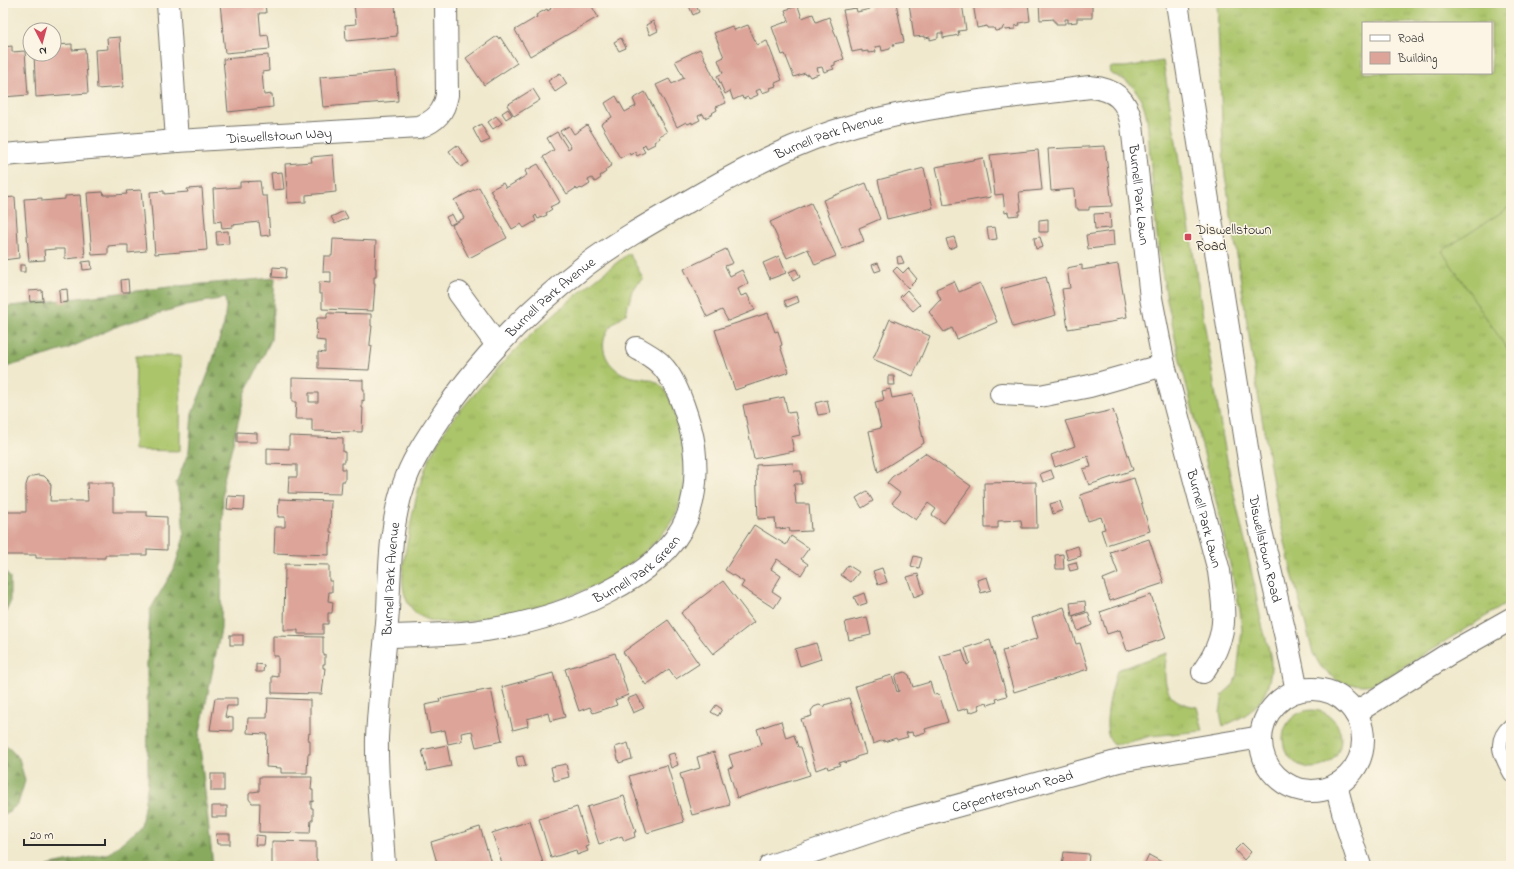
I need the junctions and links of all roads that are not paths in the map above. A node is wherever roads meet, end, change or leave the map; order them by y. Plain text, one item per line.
1 (168, 3) edge
2 (446, 3) edge
3 (1177, 3) edge
4 (1120, 99) joint
5 (177, 141) junction
6 (3, 155) edge
7 (459, 293) dead end
8 (497, 345) junction
9 (637, 348) dead end
10 (1164, 364) junction
11 (1001, 394) dead end
12 (1511, 619) edge
13 (386, 636) junction
14 (1203, 672) dead end
15 (1297, 691) junction
16 (1355, 713) junction
17 (1511, 725) edge
18 (1261, 736) junction
19 (1511, 774) edge
20 (1336, 785) junction
21 (384, 866) edge
22 (770, 866) edge
23 (1360, 866) edge

1 - 5 street
2 - 5 street, Diswellstown Way
3 - 15 street, Diswellstown Road
4 - 8 street, Burnell Park Avenue
4 - 10 street, Burnell Park Lawn
5 - 6 street, Diswellstown Way
7 - 8 street
8 - 13 street, Burnell Park Avenue
9 - 13 street, Burnell Park Green
10 - 11 street
10 - 14 street, Burnell Park Lawn
12 - 16 street
13 - 21 street, Burnell Park Avenue
15 - 16 street
15 - 18 street
16 - 20 street
17 - 19 lane
18 - 20 street
18 - 22 street, Carpenterstown Road
20 - 23 street

